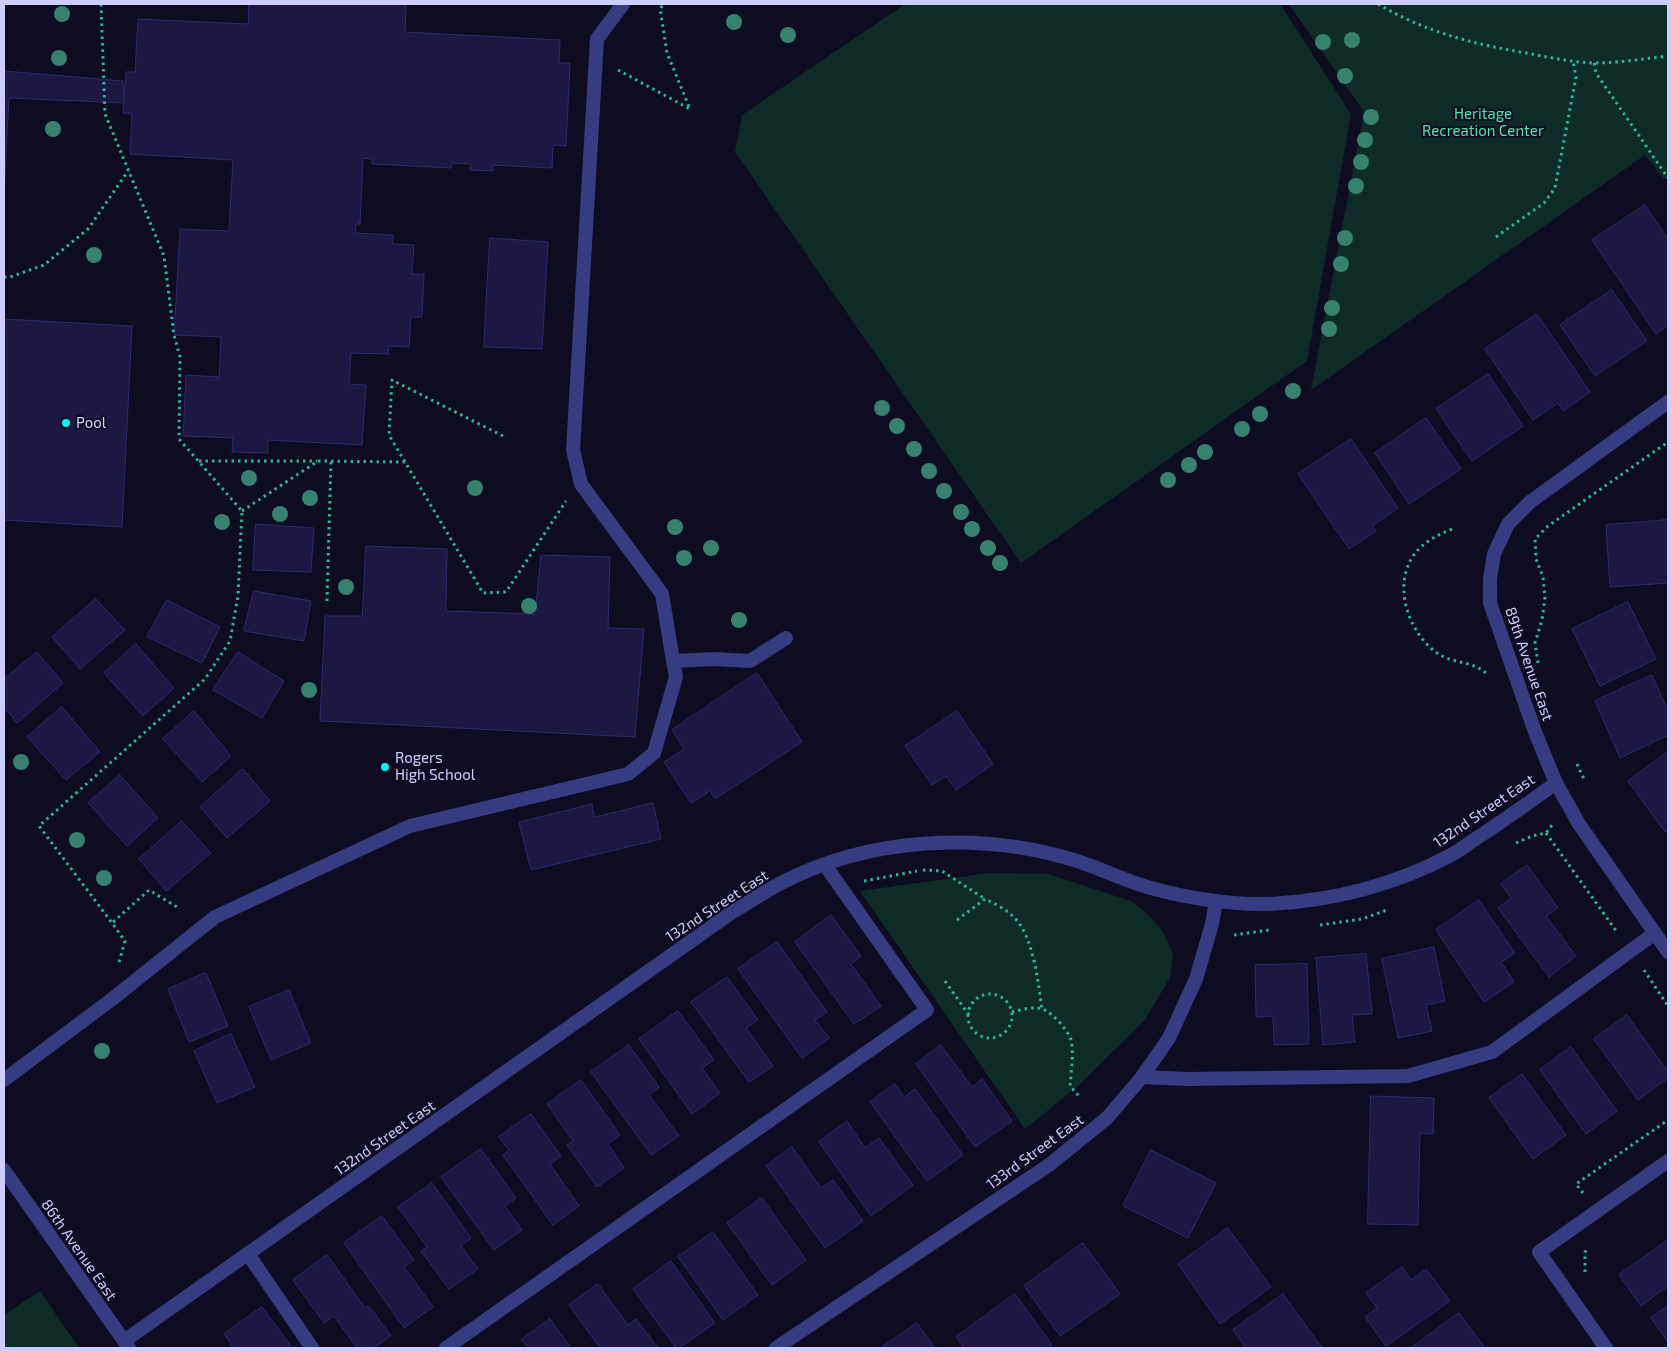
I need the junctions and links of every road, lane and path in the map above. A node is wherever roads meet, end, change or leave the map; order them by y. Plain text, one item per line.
1 (101, 4) edge
2 (623, 4) edge
3 (665, 4) edge
4 (1378, 4) edge
5 (1668, 56) edge
6 (596, 58) junction
7 (1573, 62) junction
8 (1594, 63) junction
9 (128, 170) junction
10 (1668, 178) edge
11 (1496, 237) dead end
12 (4, 277) edge
13 (1668, 402) edge
14 (503, 436) dead end
15 (1668, 442) edge
16 (331, 460) junction
17 (198, 461) junction
18 (318, 461) junction
19 (406, 462) junction
20 (581, 484) junction
21 (242, 511) junction
22 (1452, 529) dead end
23 (327, 601) dead end
24 (786, 638) dead end
25 (674, 660) junction
26 (1540, 672) dead end
27 (1494, 681) dead end
28 (1576, 762) dead end
29 (1556, 783) junction
30 (1569, 806) junction
31 (1546, 833) junction
32 (1509, 848) dead end
33 (825, 865) junction
34 (860, 881) dead end
35 (1591, 894) dead end
36 (985, 898) junction
37 (1216, 901) junction
38 (177, 906) dead end
39 (1392, 908) dead end
40 (957, 920) dead end
41 (112, 923) junction
42 (1318, 926) dead end
43 (1272, 930) dead end
44 (1655, 933) junction
45 (1232, 942) dead end
46 (1668, 952) edge
47 (119, 963) dead end
48 (945, 981) dead end
49 (1042, 1009) junction
50 (1012, 1012) junction
51 (969, 1014) junction
52 (1142, 1078) junction
53 (4, 1080) edge
54 (1079, 1096) dead end
55 (1668, 1120) edge
56 (1668, 1161) edge
57 (4, 1170) edge
58 (1596, 1211) junction
59 (1590, 1247) dead end
60 (248, 1254) junction
61 (1587, 1276) dead end
62 (127, 1345) edge
63 (312, 1348) edge
64 (446, 1348) edge
65 (776, 1348) edge
66 (1606, 1348) edge

1 - 9 path
2 - 6 street
3 - 6 path
4 - 7 path
5 - 8 path
6 - 20 street
7 - 8 path
7 - 11 path
8 - 10 path
9 - 12 path
9 - 17 path
13 - 29 street, 89th Avenue East
14 - 19 path
15 - 26 path
16 - 18 path
16 - 19 path
16 - 23 path
17 - 18 path
17 - 21 path
18 - 21 path
19 - 20 path
20 - 25 street
21 - 41 path
22 - 27 path
24 - 25 street
25 - 53 street
28 - 30 path
29 - 30 street, 89th Avenue East
29 - 37 street, 132nd Street East
30 - 31 path
30 - 44 street, 89th Avenue East
31 - 32 path
31 - 35 path
33 - 37 street, 132nd Street East
33 - 60 street, 132nd Street East
33 - 64 street
34 - 36 path
36 - 40 path
36 - 49 path
37 - 52 street, 133rd Street East
38 - 41 path
39 - 42 path
41 - 47 path
43 - 45 path
44 - 46 street, 89th Avenue East
44 - 52 street
48 - 51 path
49 - 50 path
49 - 54 path
50 - 51 path
50 - 51 path
52 - 65 street, 133rd Street East
55 - 58 path
56 - 58 street
57 - 62 street, 86th Avenue East
58 - 66 street
59 - 61 path
60 - 62 street, 132nd Street East
60 - 63 street

